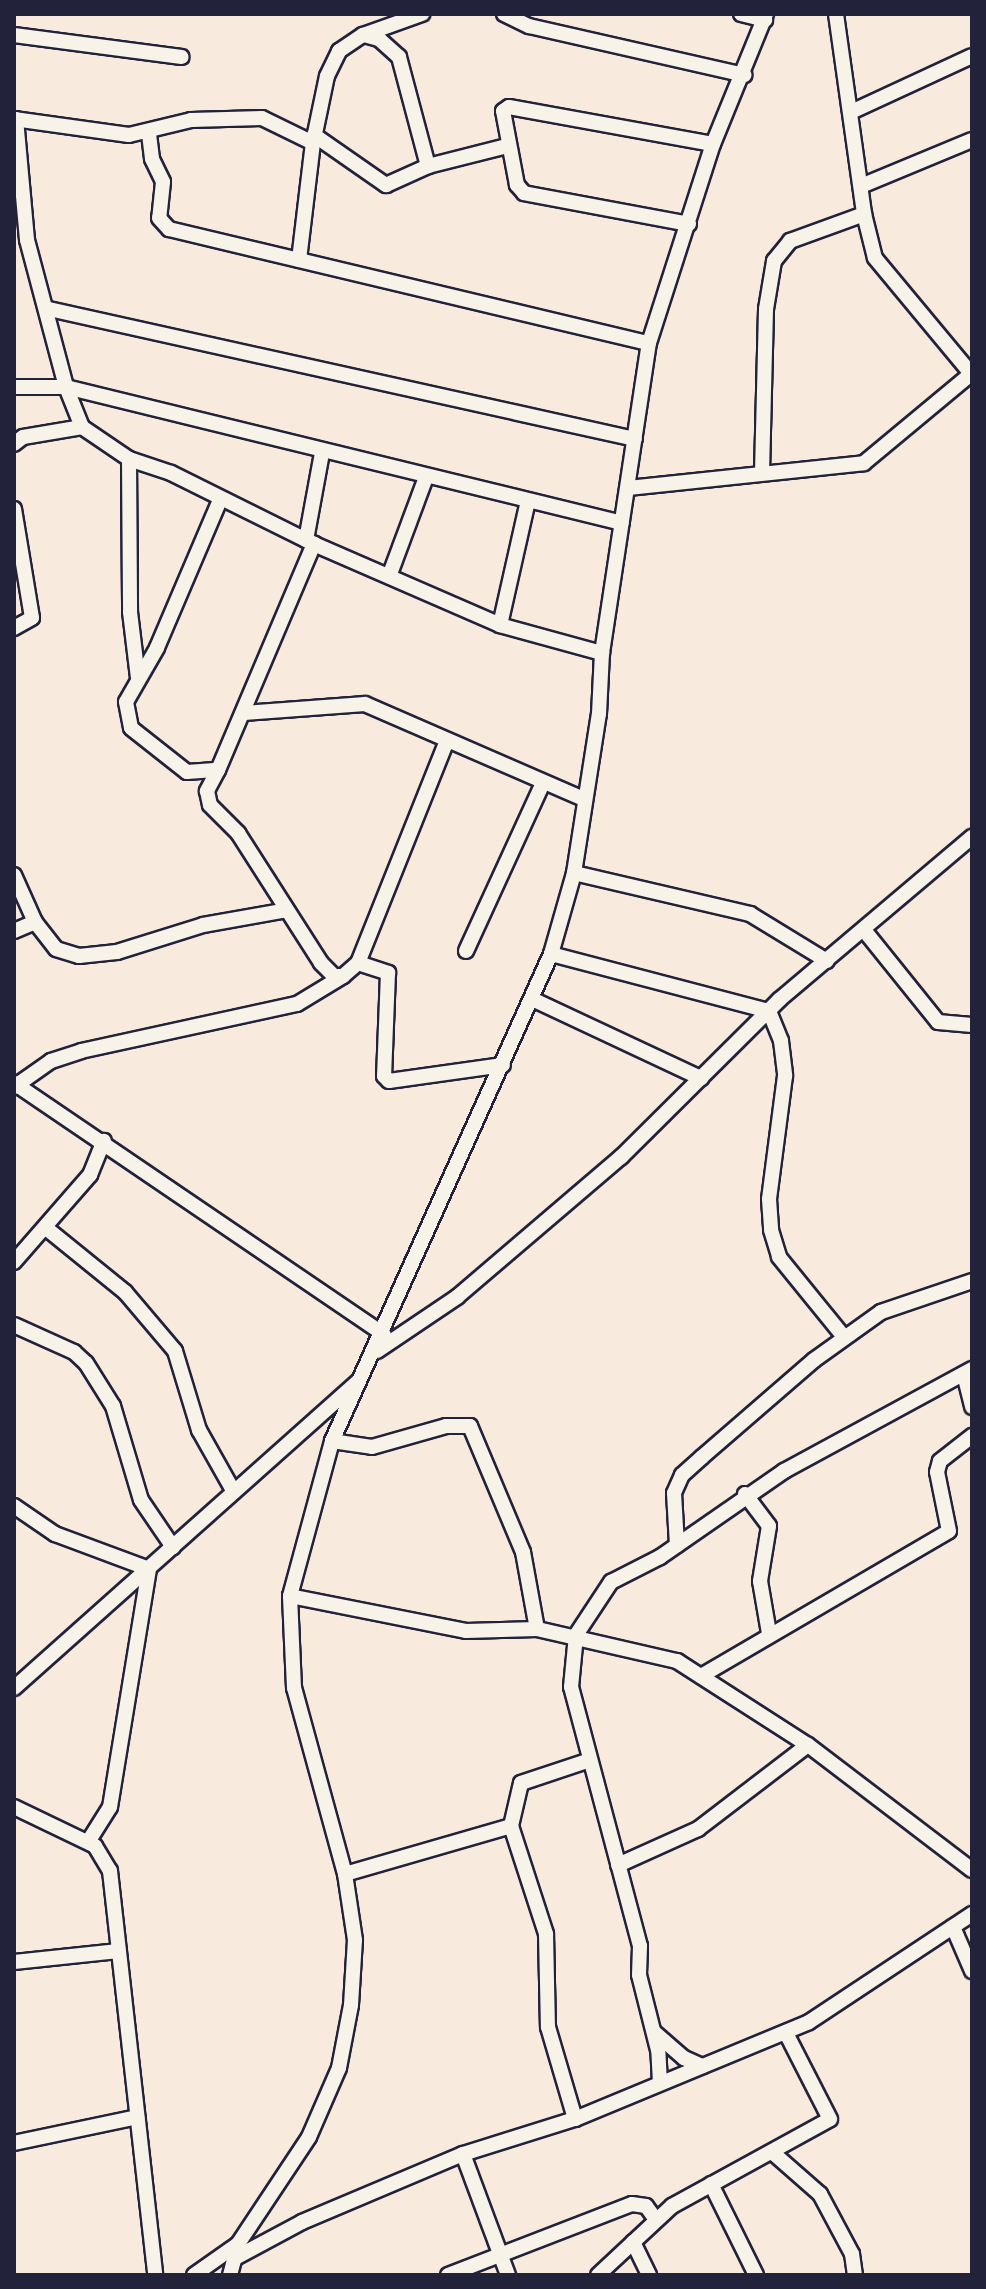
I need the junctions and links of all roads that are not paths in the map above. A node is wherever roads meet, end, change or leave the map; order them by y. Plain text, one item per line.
1 (422, 14) edge
2 (504, 14) edge
3 (741, 14) edge
4 (836, 14) edge
5 (765, 17) edge
6 (14, 35) edge
7 (363, 35) junction
8 (972, 56) edge
9 (182, 57) dead end
10 (744, 75) junction
11 (851, 112) junction
12 (15, 119) edge
13 (149, 134) junction
14 (313, 139) junction
15 (972, 140) edge
16 (713, 144) junction
17 (507, 146) junction
18 (428, 166) junction
19 (861, 186) junction
20 (864, 214) junction
21 (689, 224) junction
22 (299, 260) junction
23 (49, 309) junction
24 (649, 343) junction
25 (971, 374) edge
26 (14, 387) edge
27 (66, 387) junction
28 (82, 427) junction
29 (635, 439) junction
30 (14, 444) edge
31 (322, 453) junction
32 (129, 459) junction
33 (762, 473) junction
34 (426, 477) junction
35 (628, 488) junction
36 (220, 500) junction
37 (528, 501) junction
38 (14, 509) edge
39 (622, 523) junction
40 (310, 542) junction
41 (390, 574) junction
42 (500, 625) junction
43 (14, 628) edge
44 (602, 653) junction
45 (138, 678) junction
46 (244, 713) junction
47 (447, 741) junction
48 (218, 770) junction
49 (543, 783) junction
50 (583, 799) junction
51 (972, 837) edge
52 (574, 873) junction
53 (14, 875) edge
54 (287, 910) junction
55 (35, 922) junction
56 (864, 930) junction
57 (14, 931) edge
58 (466, 951) dead end
59 (551, 954) junction
60 (827, 961) junction
61 (358, 963) junction
62 (343, 976) junction
63 (532, 999) junction
64 (769, 1011) junction
65 (972, 1025) edge
66 (503, 1065) junction
67 (701, 1078) junction
68 (15, 1085) edge
69 (104, 1141) junction
70 (46, 1228) junction
71 (14, 1262) edge
72 (972, 1281) edge
73 (14, 1325) edge
74 (384, 1334) junction
75 (844, 1337) junction
76 (375, 1352) junction
77 (968, 1372) edge
78 (360, 1379) junction
79 (972, 1407) edge
80 (972, 1436) edge
81 (332, 1441) junction
82 (234, 1492) junction
83 (745, 1494) junction
84 (14, 1506) edge
85 (677, 1545) junction
86 (173, 1547) junction
87 (149, 1569) junction
88 (290, 1596) junction
89 (537, 1629) junction
90 (769, 1633) junction
91 (576, 1635) junction
92 (701, 1676) junction
93 (14, 1688) edge
94 (808, 1745) junction
95 (587, 1761) junction
96 (14, 1807) edge
97 (511, 1826) junction
98 (88, 1842) junction
99 (618, 1865) junction
100 (972, 1870) edge
101 (345, 1874) junction
102 (972, 1914) edge
103 (953, 1927) junction
104 (118, 1951) junction
105 (14, 1962) edge
106 (972, 1971) edge
107 (653, 2031) junction
108 (786, 2033) junction
109 (702, 2066) junction
110 (660, 2083) junction
111 (137, 2117) junction
112 (575, 2119) junction
113 (14, 2143) edge
114 (772, 2152) junction
115 (463, 2154) junction
116 (711, 2184) junction
117 (656, 2220) junction
118 (633, 2242) junction
119 (236, 2251) junction
120 (500, 2256) junction
121 (155, 2275) edge
122 (194, 2275) edge
123 (230, 2275) edge
124 (448, 2275) edge
125 (508, 2275) edge
126 (598, 2275) edge
127 (649, 2275) edge
128 (756, 2275) edge
129 (855, 2275) edge

1 - 7 street
2 - 10 street
3 - 5 street
4 - 11 street
5 - 10 street
6 - 9 street
7 - 14 street
7 - 18 street
8 - 11 street
10 - 16 street
11 - 19 street
12 - 13 street
12 - 23 street
13 - 14 street
13 - 22 street
14 - 18 street
14 - 22 street
15 - 19 street
16 - 17 street
16 - 21 street
17 - 18 street
17 - 21 street
19 - 20 street
20 - 25 street
20 - 33 street
21 - 24 street
22 - 24 street
23 - 27 street
23 - 29 street
24 - 29 street
25 - 33 street
26 - 27 street
27 - 28 street
27 - 31 street
28 - 30 street
28 - 32 street
29 - 35 street
31 - 34 street
31 - 40 street
32 - 36 street
32 - 45 street
33 - 35 street
34 - 37 street
34 - 41 street
35 - 39 street
36 - 40 street
36 - 45 street
37 - 39 street
37 - 42 street
38 - 43 street
39 - 44 street
40 - 41 street
40 - 46 street
41 - 42 street
42 - 44 street
44 - 50 street
45 - 48 street
46 - 47 street
46 - 48 street
47 - 49 street
47 - 61 street
48 - 54 street
49 - 50 street
49 - 58 street
50 - 52 street
51 - 56 street
52 - 59 street
52 - 60 street
53 - 55 street
54 - 55 street
54 - 62 street
55 - 57 street
56 - 60 street
56 - 65 street
59 - 63 street
59 - 64 street
60 - 64 street
61 - 62 street
61 - 66 street
62 - 68 street
63 - 66 street
63 - 67 street
64 - 67 street
64 - 75 street
66 - 74 street
67 - 76 street
68 - 69 street
69 - 70 street
69 - 74 street
70 - 71 street
70 - 82 street
72 - 75 street
73 - 86 street
74 - 76 street
75 - 85 street
76 - 78 street
77 - 79 street
77 - 83 street
78 - 81 street
78 - 82 street
80 - 90 street
81 - 88 street
81 - 89 street
82 - 86 street
83 - 85 street
83 - 90 street
84 - 87 street
85 - 91 street
86 - 87 street
87 - 93 street
87 - 98 street
88 - 89 street
88 - 101 street
89 - 91 street
90 - 92 street
91 - 92 street
91 - 95 street
92 - 94 street
94 - 99 street
94 - 100 street
95 - 97 street
95 - 99 street
96 - 98 street
97 - 101 street
97 - 112 street
98 - 104 street
99 - 107 street
101 - 119 street
102 - 103 street
103 - 106 street
103 - 108 street
104 - 105 street
104 - 111 street
107 - 109 street
107 - 110 street
108 - 109 street
108 - 114 street
109 - 110 street
110 - 112 street
111 - 113 street
111 - 121 street
112 - 115 street
114 - 116 street
114 - 129 street
115 - 119 street
115 - 120 street
116 - 117 street
116 - 128 street
117 - 118 street
117 - 120 street
118 - 126 street
118 - 127 street
119 - 122 street
119 - 123 street
120 - 124 street
120 - 125 street

